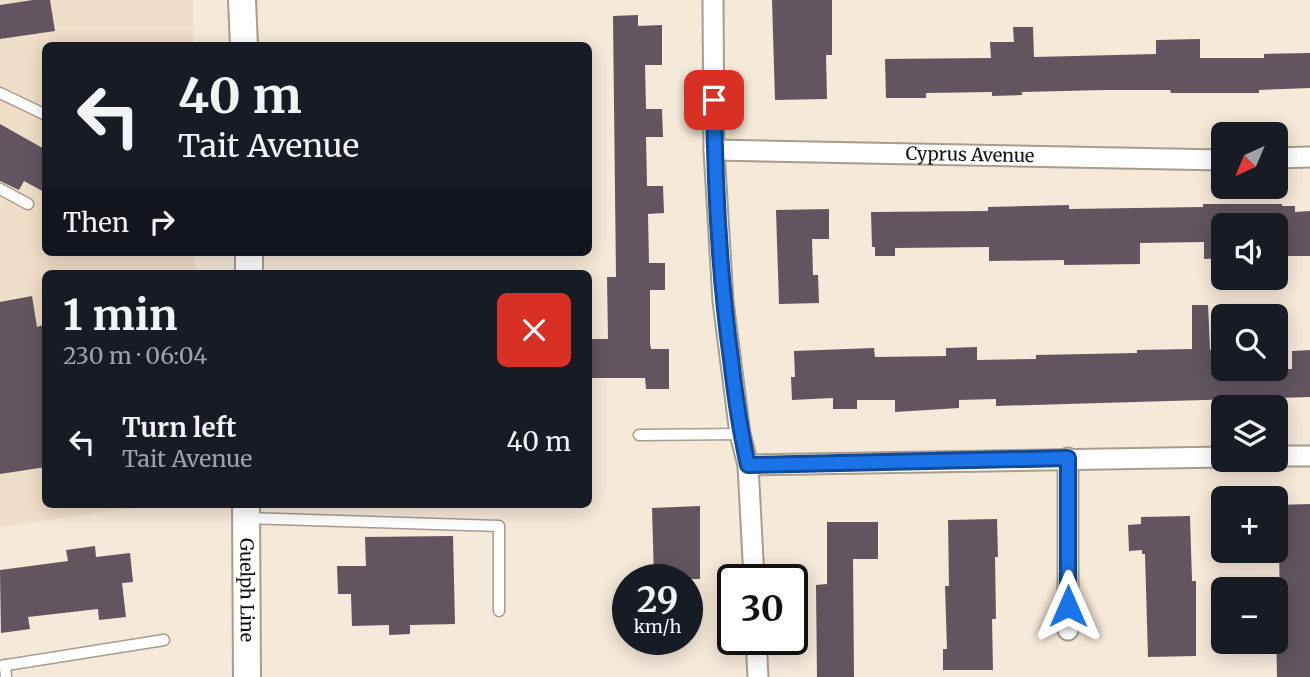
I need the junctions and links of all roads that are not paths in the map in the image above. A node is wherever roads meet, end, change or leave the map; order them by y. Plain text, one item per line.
1 (242, 0) edge
2 (713, 0) edge
3 (244, 42) edge
4 (0, 93) edge
5 (42, 113) edge
6 (714, 150) junction
7 (1310, 157) edge
8 (1288, 158) edge
9 (1211, 160) edge
10 (0, 189) edge
11 (28, 204) dead end
12 (740, 434) junction
13 (639, 435) dead end
14 (1288, 456) edge
15 (1310, 456) edge
16 (1211, 457) edge
17 (1068, 458) junction
18 (748, 465) junction
19 (246, 511) edge
20 (753, 564) edge
21 (499, 611) dead end
22 (1068, 630) dead end
23 (164, 640) dead end
24 (757, 655) edge
25 (3, 666) edge
26 (6, 677) edge
27 (247, 677) edge
28 (758, 677) edge

1 - 3 main road
2 - 6 street
4 - 5 lane
6 - 9 street, Cyprus Avenue
6 - 12 street
7 - 8 street
10 - 11 lane
12 - 13 lane
12 - 18 street
14 - 15 street
16 - 17 street
17 - 18 street
17 - 22 street
18 - 20 street
19 - 21 lane
19 - 27 main road, Guelph Line
23 - 25 lane
24 - 28 street
25 - 26 lane

